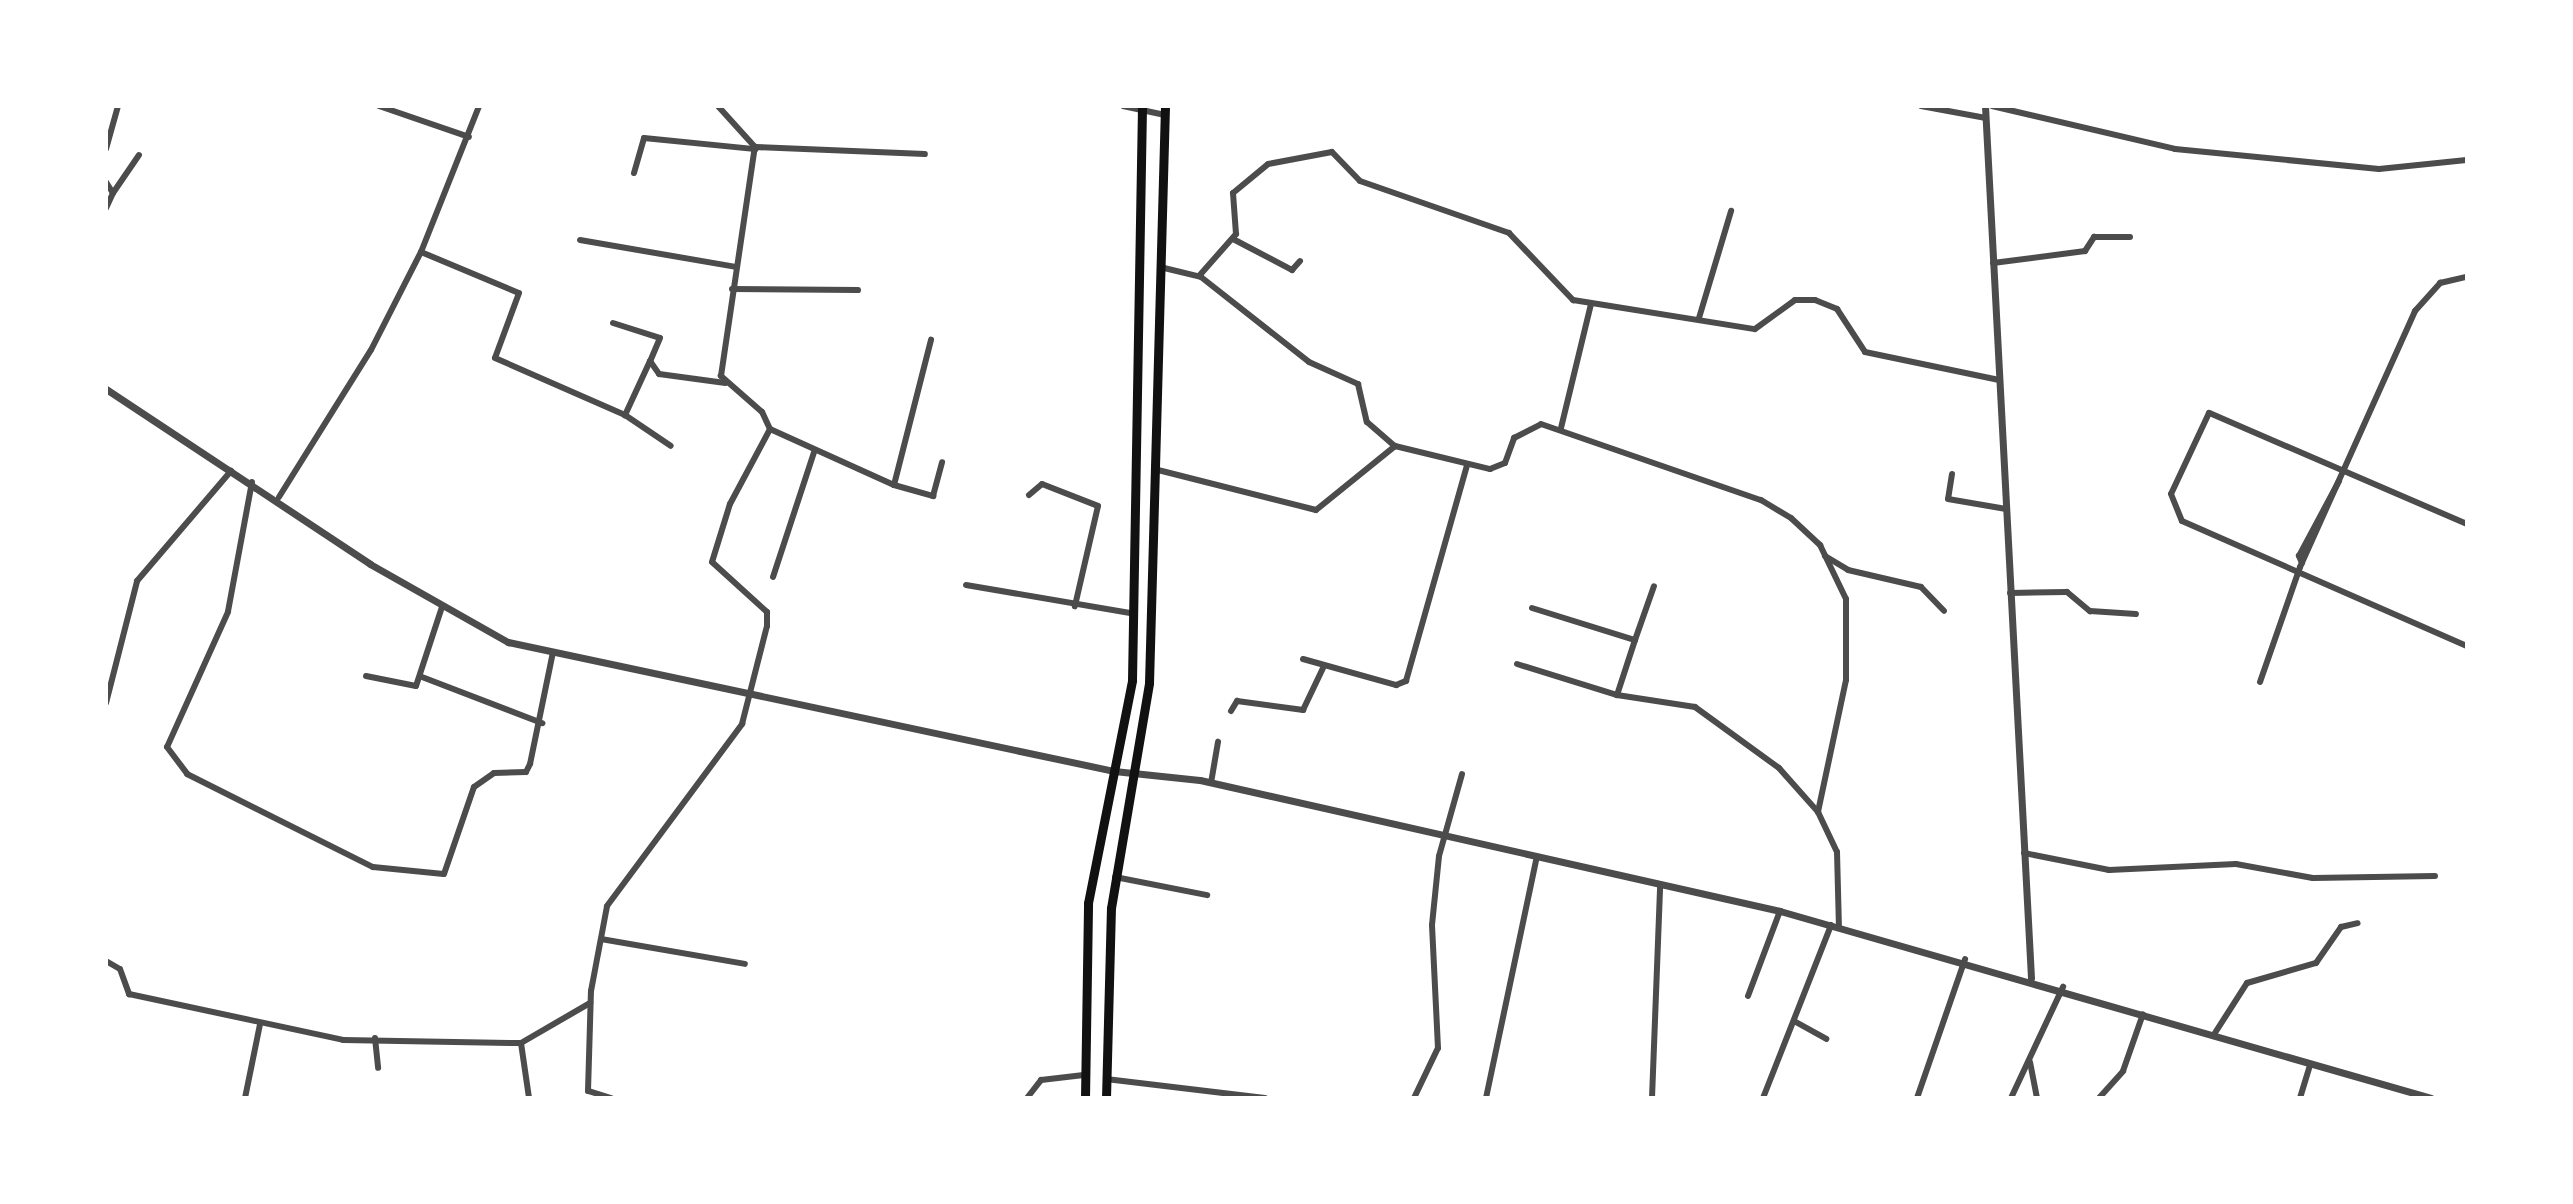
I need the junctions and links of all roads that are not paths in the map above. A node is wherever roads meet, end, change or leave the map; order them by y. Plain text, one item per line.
1 (118, 106) edge
2 (379, 106) edge
3 (479, 106) edge
4 (718, 106) edge
5 (1123, 106) edge
6 (1921, 106) edge
7 (1985, 106) edge
8 (1992, 106) edge
9 (1142, 110) edge
10 (1165, 111) edge
11 (1986, 118) junction
12 (469, 137) junction
13 (755, 148) junction
14 (106, 149) edge
15 (925, 154) dead end
16 (139, 155) dead end
17 (2467, 160) edge
18 (634, 173) dead end
19 (106, 182) edge
20 (113, 193) junction
21 (106, 208) edge
22 (1731, 211) dead end
23 (2130, 237) dead end
24 (1233, 239) junction
25 (580, 240) dead end
26 (421, 252) junction
27 (1300, 261) dead end
28 (1993, 263) junction
29 (736, 267) junction
30 (1160, 267) junction
31 (1199, 276) junction
32 (2467, 277) edge
33 (732, 289) junction
34 (858, 290) dead end
35 (1591, 304) junction
36 (1699, 318) junction
37 (613, 323) dead end
38 (931, 340) dead end
39 (650, 361) junction
40 (1999, 380) junction
41 (725, 383) junction
42 (106, 389) edge
43 (625, 415) junction
44 (1561, 428) junction
45 (770, 429) junction
46 (671, 446) dead end
47 (1395, 446) junction
48 (814, 452) junction
49 (942, 462) dead end
50 (1467, 466) junction
51 (1138, 469) junction
52 (1158, 470) junction
53 (2344, 470) junction
54 (231, 471) junction
55 (1952, 474) dead end
56 (2339, 481) junction
57 (252, 482) junction
58 (894, 485) junction
59 (1029, 495) dead end
60 (279, 497) junction
61 (2006, 509) junction
62 (2316, 516) junction
63 (2327, 521) junction
64 (2467, 524) edge
65 (1825, 556) junction
66 (2301, 565) junction
67 (773, 577) dead end
68 (966, 585) dead end
69 (1654, 586) dead end
70 (2010, 593) junction
71 (1075, 606) junction
72 (442, 607) junction
73 (1532, 608) dead end
74 (1944, 611) dead end
75 (1135, 614) junction
76 (2136, 614) dead end
77 (1635, 640) junction
78 (2467, 646) edge
79 (553, 652) junction
80 (1303, 659) dead end
81 (1517, 664) dead end
82 (1324, 666) junction
83 (366, 676) dead end
84 (422, 677) junction
85 (2260, 682) dead end
86 (753, 695) junction
87 (1617, 695) junction
88 (106, 703) edge
89 (1231, 711) dead end
90 (542, 723) junction
91 (1218, 742) dead end
92 (1135, 770) junction
93 (1114, 771) junction
94 (1462, 774) dead end
95 (1211, 783) junction
96 (1818, 812) junction
97 (1443, 838) junction
98 (2024, 853) junction
99 (1536, 860) junction
100 (2435, 876) dead end
101 (1115, 877) junction
102 (1660, 886) junction
103 (1207, 895) dead end
104 (1780, 911) junction
105 (2358, 923) dead end
106 (1835, 926) junction
107 (601, 939) junction
108 (1965, 959) junction
109 (106, 961) edge
110 (745, 964) dead end
111 (2031, 978) junction
112 (2063, 987) junction
113 (1748, 996) dead end
114 (590, 1003) junction
115 (2143, 1014) junction
116 (1794, 1021) junction
117 (260, 1024) junction
118 (2213, 1036) junction
119 (375, 1038) junction
120 (1826, 1039) dead end
121 (521, 1043) junction
122 (2030, 1062) junction
123 (2310, 1066) junction
124 (378, 1068) dead end
125 (1084, 1075) junction
126 (1106, 1079) junction
127 (245, 1098) edge
128 (529, 1098) edge
129 (611, 1098) edge
130 (1027, 1098) edge
131 (1085, 1098) edge
132 (1106, 1098) edge
133 (1265, 1098) edge
134 (1414, 1098) edge
135 (1486, 1098) edge
136 (1652, 1098) edge
137 (1763, 1098) edge
138 (1917, 1098) edge
139 (2011, 1098) edge
140 (2037, 1098) edge
141 (2099, 1098) edge
142 (2300, 1098) edge
143 (2431, 1098) edge

1 - 14 street
2 - 12 street
3 - 12 street
4 - 13 street
5 - 9 street
6 - 11 street
7 - 11 street
8 - 17 street
9 - 10 street
9 - 51 main road
10 - 30 main road
11 - 28 street
12 - 26 street
13 - 15 street
13 - 18 street
13 - 29 street
16 - 20 street
19 - 20 street
20 - 21 street
22 - 36 street
23 - 28 street
24 - 27 street
24 - 31 street
24 - 35 street
25 - 29 street
26 - 43 street
26 - 60 street
28 - 40 street
29 - 33 street
30 - 31 street
30 - 52 main road
31 - 47 street
32 - 53 street
33 - 34 street
33 - 41 street
35 - 36 street
35 - 44 street
36 - 40 street
37 - 39 street
38 - 58 street
39 - 41 street
39 - 43 street
40 - 61 street
41 - 45 street
42 - 54 street
43 - 46 street
44 - 50 street
44 - 65 street
45 - 48 street
45 - 86 street
47 - 50 street
47 - 52 street
48 - 58 street
48 - 67 street
49 - 58 street
50 - 82 street
51 - 52 main road
51 - 75 main road
52 - 92 main road
53 - 56 street
53 - 64 street
53 - 66 street
54 - 57 street
54 - 88 street
55 - 61 street
56 - 62 street
56 - 63 street
57 - 60 street
57 - 90 street
59 - 71 street
60 - 72 street
61 - 70 street
62 - 63 street
62 - 66 street
63 - 66 street
65 - 74 street
65 - 96 street
66 - 78 street
66 - 85 street
68 - 71 street
69 - 77 street
70 - 76 street
70 - 98 street
71 - 75 street
72 - 79 street
72 - 84 street
73 - 77 street
75 - 93 main road
77 - 87 street
79 - 86 street
79 - 90 street
80 - 82 street
81 - 87 street
82 - 89 street
83 - 84 street
84 - 90 street
86 - 93 street
86 - 107 street
87 - 96 street
91 - 95 street
92 - 93 street
92 - 95 street
92 - 101 main road
93 - 125 main road
94 - 97 street
95 - 97 street
96 - 106 street
97 - 99 street
97 - 134 street
98 - 100 street
98 - 111 street
99 - 102 street
99 - 135 street
101 - 103 street
101 - 126 main road
102 - 104 street
102 - 136 street
104 - 106 street
104 - 113 street
105 - 118 street
106 - 108 street
106 - 116 street
107 - 110 street
107 - 114 street
108 - 111 street
108 - 138 street
109 - 117 street
111 - 112 street
112 - 115 street
112 - 122 street
114 - 121 street
114 - 129 street
115 - 118 street
115 - 141 street
116 - 120 street
116 - 137 street
117 - 119 street
117 - 127 street
118 - 123 street
119 - 121 street
119 - 124 street
121 - 128 street
122 - 139 street
122 - 140 street
123 - 142 street
123 - 143 street
125 - 130 street
125 - 131 main road
126 - 132 main road
126 - 133 street

